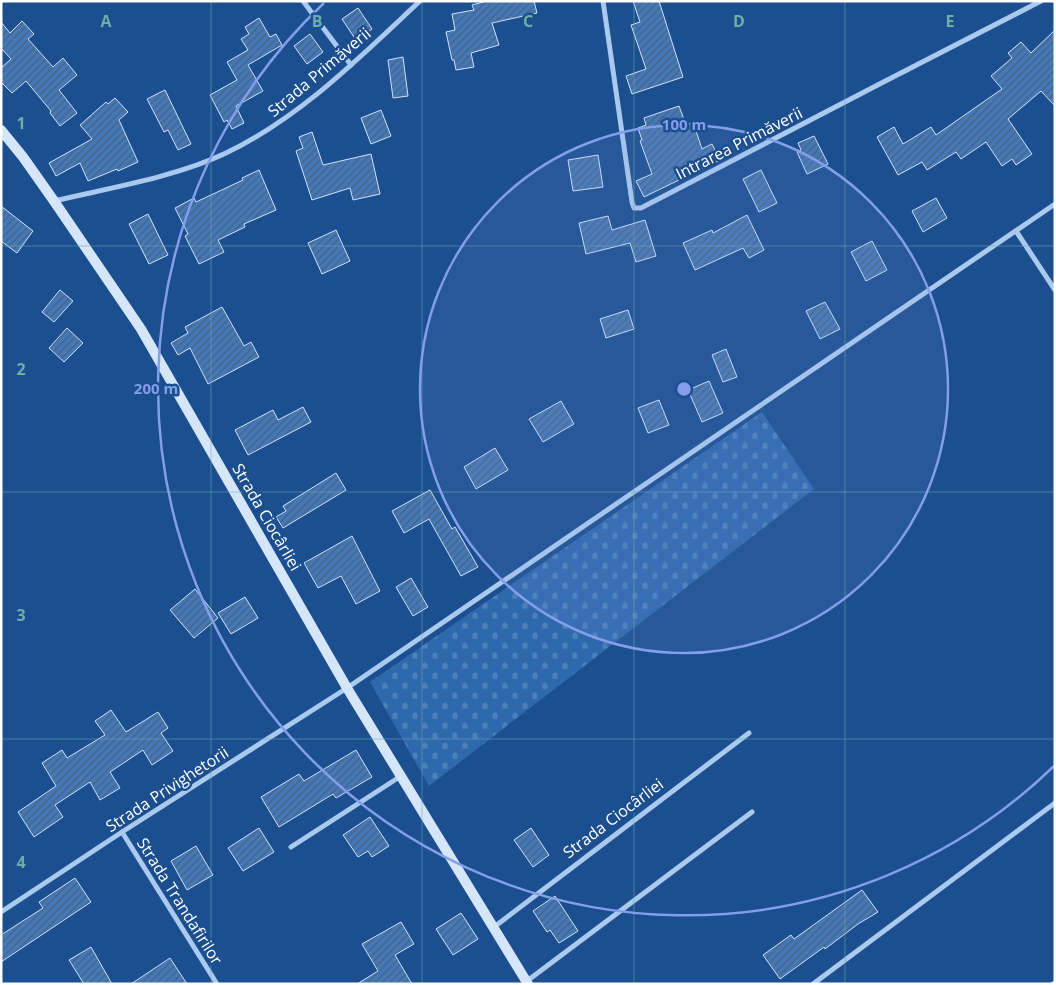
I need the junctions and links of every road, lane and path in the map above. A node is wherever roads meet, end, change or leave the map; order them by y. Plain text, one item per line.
1 (303, 1) edge
2 (420, 1) edge
3 (603, 1) edge
4 (1041, 1) edge
5 (351, 65) junction
6 (1, 130) edge
7 (54, 201) junction
8 (1055, 204) edge
9 (1016, 230) junction
10 (1055, 290) edge
11 (347, 688) junction
12 (749, 733) dead end
13 (400, 776) junction
14 (1055, 802) edge
15 (752, 812) dead end
16 (122, 832) junction
17 (291, 847) dead end
18 (1, 912) edge
19 (494, 927) junction
20 (528, 982) edge
21 (217, 984) edge
22 (813, 984) edge

1 - 5 street
2 - 5 street, Strada Primăverii
3 - 4 street, Intrarea Primăverii
5 - 7 street, Strada Primăverii
6 - 7 street, Strada Ciocârliei
7 - 11 street, Strada Ciocârliei
8 - 9 street, Strada Privighetorii
9 - 10 street
9 - 11 street, Strada Privighetorii
11 - 13 street, Strada Ciocârliei
11 - 16 street, Strada Privighetorii
12 - 19 street, Strada Ciocârliei
13 - 17 street
13 - 19 street, Strada Ciocârliei
14 - 22 street
15 - 20 street, Strada Ciocârliei
16 - 18 street, Strada Privighetorii
16 - 21 street, Strada Trandafirilor
19 - 20 street, Strada Ciocârliei

